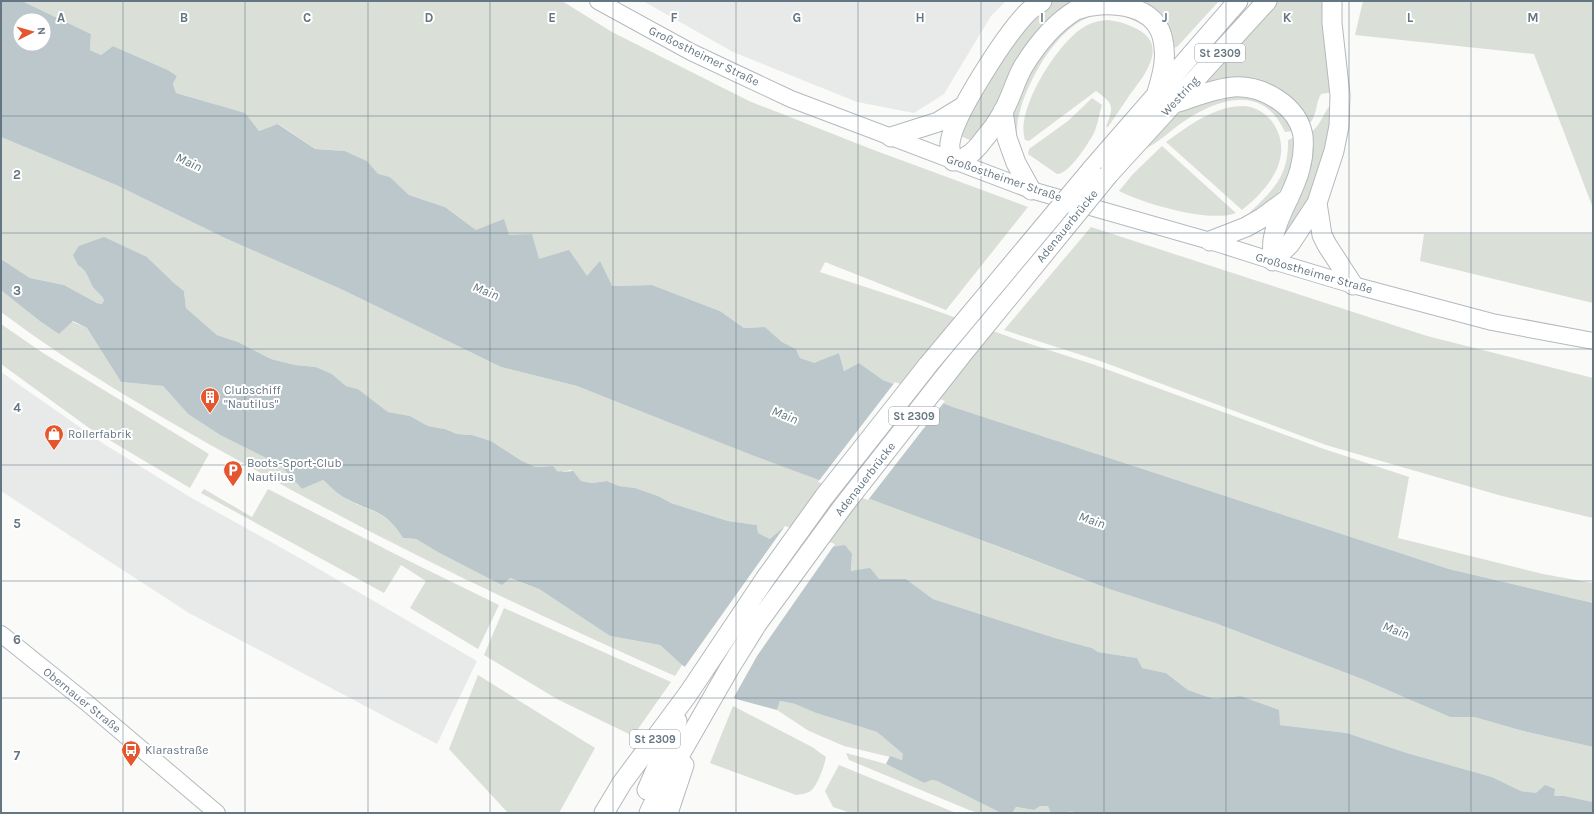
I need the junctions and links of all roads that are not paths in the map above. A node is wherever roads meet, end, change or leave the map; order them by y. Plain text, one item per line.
1 (598, 1) edge
2 (1042, 1) edge
3 (1238, 1) edge
4 (1268, 1) edge
5 (1332, 1) edge
6 (1164, 100) junction
7 (964, 106) junction
8 (1003, 111) junction
9 (891, 137) junction
10 (953, 161) junction
11 (1100, 172) junction
12 (1032, 190) junction
13 (1289, 198) junction
14 (1317, 203) junction
15 (1210, 241) junction
16 (1273, 262) junction
17 (1353, 285) junction
18 (1593, 341) edge
19 (1, 634) edge
20 (688, 694) junction
21 (699, 722) junction
22 (217, 813) edge
23 (604, 813) edge
24 (636, 813) edge
25 (648, 813) edge
26 (668, 813) edge

1 - 9 main road, Großostheimer Straße
2 - 7 highway
3 - 6 highway, Westring / St 2309
4 - 6 highway, Westring / St 2309
5 - 14 highway
6 - 8 highway
6 - 11 highway, Westring / St 2309
6 - 13 highway
7 - 9 highway
7 - 10 highway
8 - 10 highway
8 - 12 highway
9 - 10 main road, Großostheimer Straße
10 - 12 main road, Großostheimer Straße
11 - 20 highway, Adenauerbrücke / St 2309, bridge
11 - 21 highway, Adenauerbrücke / St 2309, bridge
12 - 15 main road, Großostheimer Straße
13 - 15 highway
13 - 16 highway
14 - 16 highway
14 - 17 highway
15 - 16 main road, Großostheimer Straße
16 - 17 main road, Großostheimer Straße
17 - 18 main road, Großostheimer Straße
19 - 22 main road, Obernauer Straße
20 - 23 highway, St 2309
20 - 24 highway
21 - 25 highway
21 - 26 highway, St 2309

